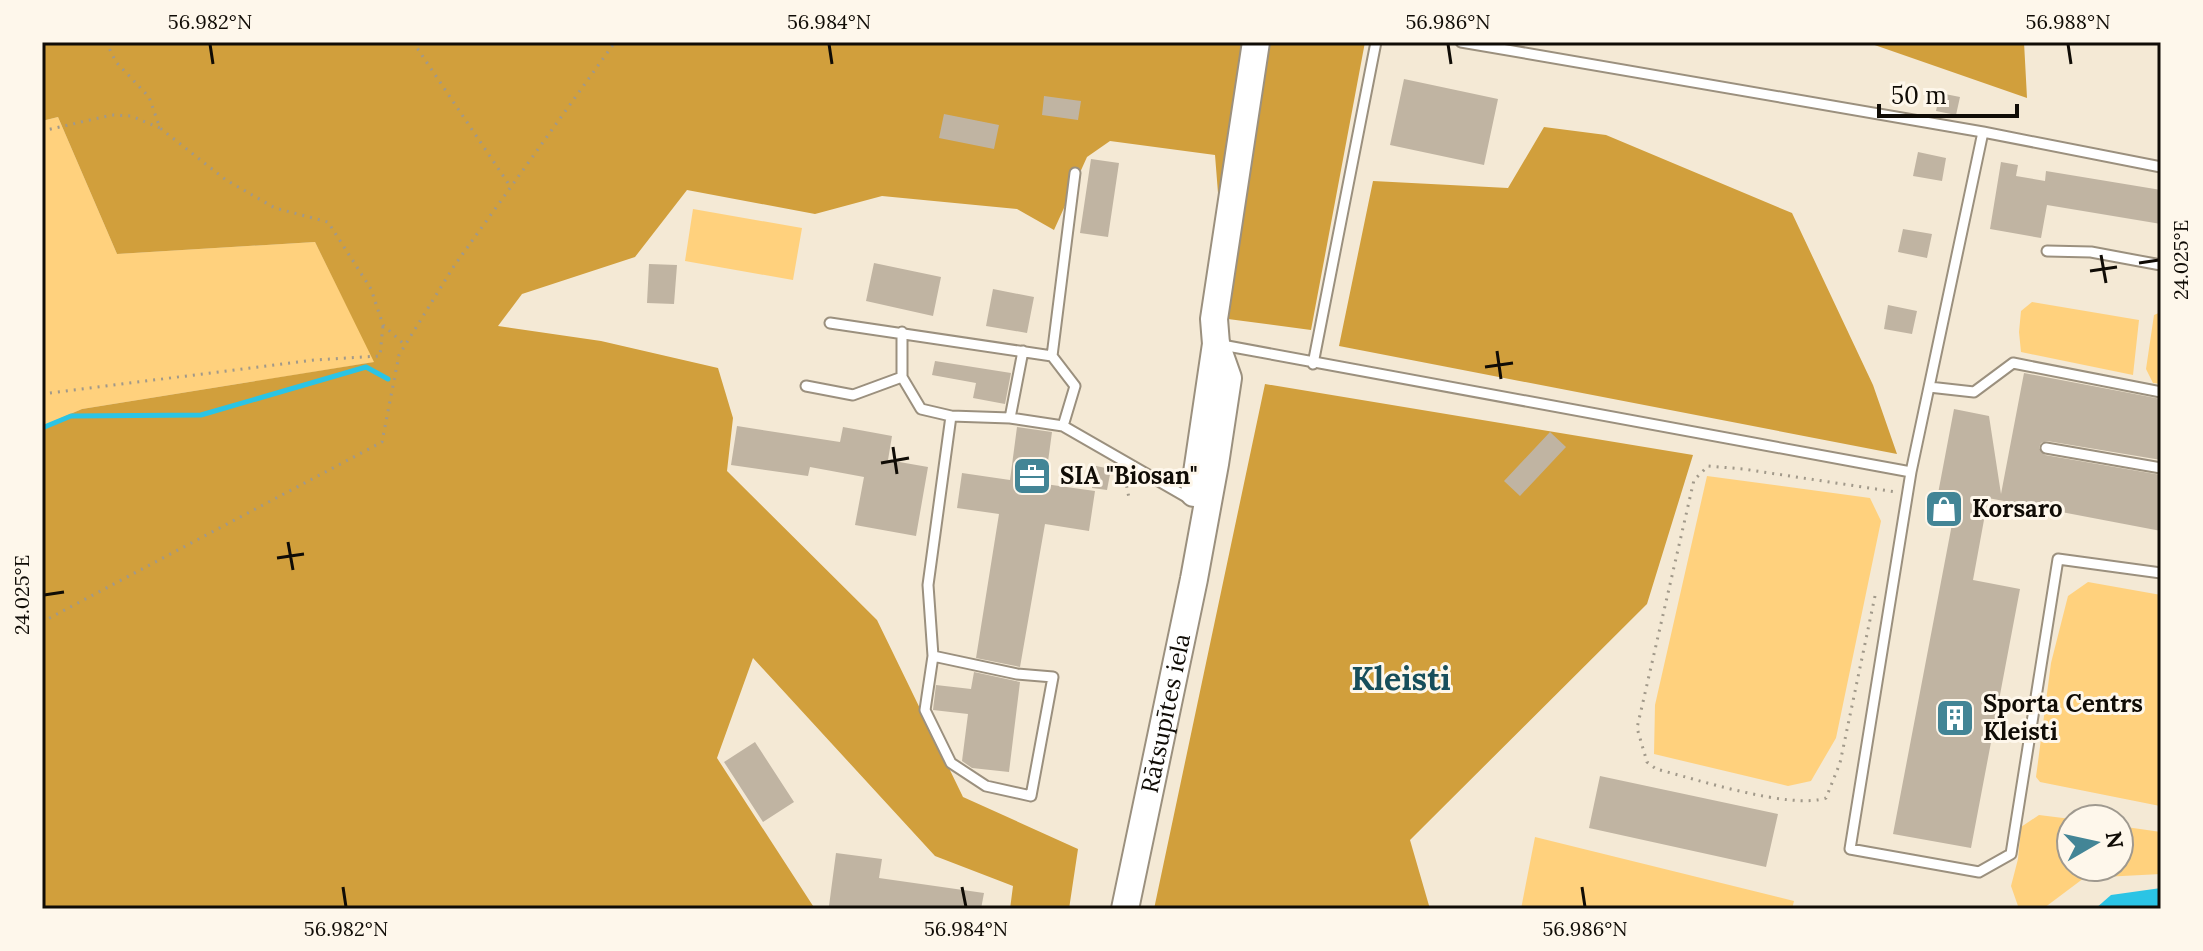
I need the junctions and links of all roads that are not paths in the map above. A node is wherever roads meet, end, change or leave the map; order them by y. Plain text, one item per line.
1 (1256, 42) edge
2 (1376, 42) edge
3 (1461, 42) edge
4 (1983, 132) junction
5 (2161, 167) edge
6 (1075, 173) dead end
7 (2047, 251) dead end
8 (2161, 265) edge
9 (830, 323) dead end
10 (902, 332) junction
11 (1216, 344) junction
12 (1023, 351) junction
13 (1052, 356) junction
14 (1313, 364) junction
15 (902, 377) junction
16 (806, 386) dead end
17 (1929, 387) junction
18 (2161, 392) edge
19 (951, 416) junction
20 (1010, 418) junction
21 (1063, 426) junction
22 (2046, 448) dead end
23 (2161, 468) edge
24 (1911, 472) junction
25 (1204, 518) junction
26 (2161, 573) edge
27 (933, 656) junction
28 (1125, 909) edge

1 - 11 street, Rātsupītes iela
2 - 14 lane
3 - 4 lane
4 - 5 lane
4 - 17 lane
6 - 13 lane
7 - 8 lane
9 - 10 lane
10 - 12 lane
10 - 15 lane
11 - 14 lane
11 - 25 street, Rātsupītes iela
12 - 13 lane
12 - 20 lane
13 - 21 lane
14 - 24 lane
15 - 16 lane
15 - 19 lane
17 - 18 lane
17 - 24 lane
19 - 20 lane
19 - 27 lane
20 - 21 lane
21 - 25 lane
22 - 23 lane
24 - 26 lane
25 - 28 street, Rātsupītes iela
27 - 27 lane

